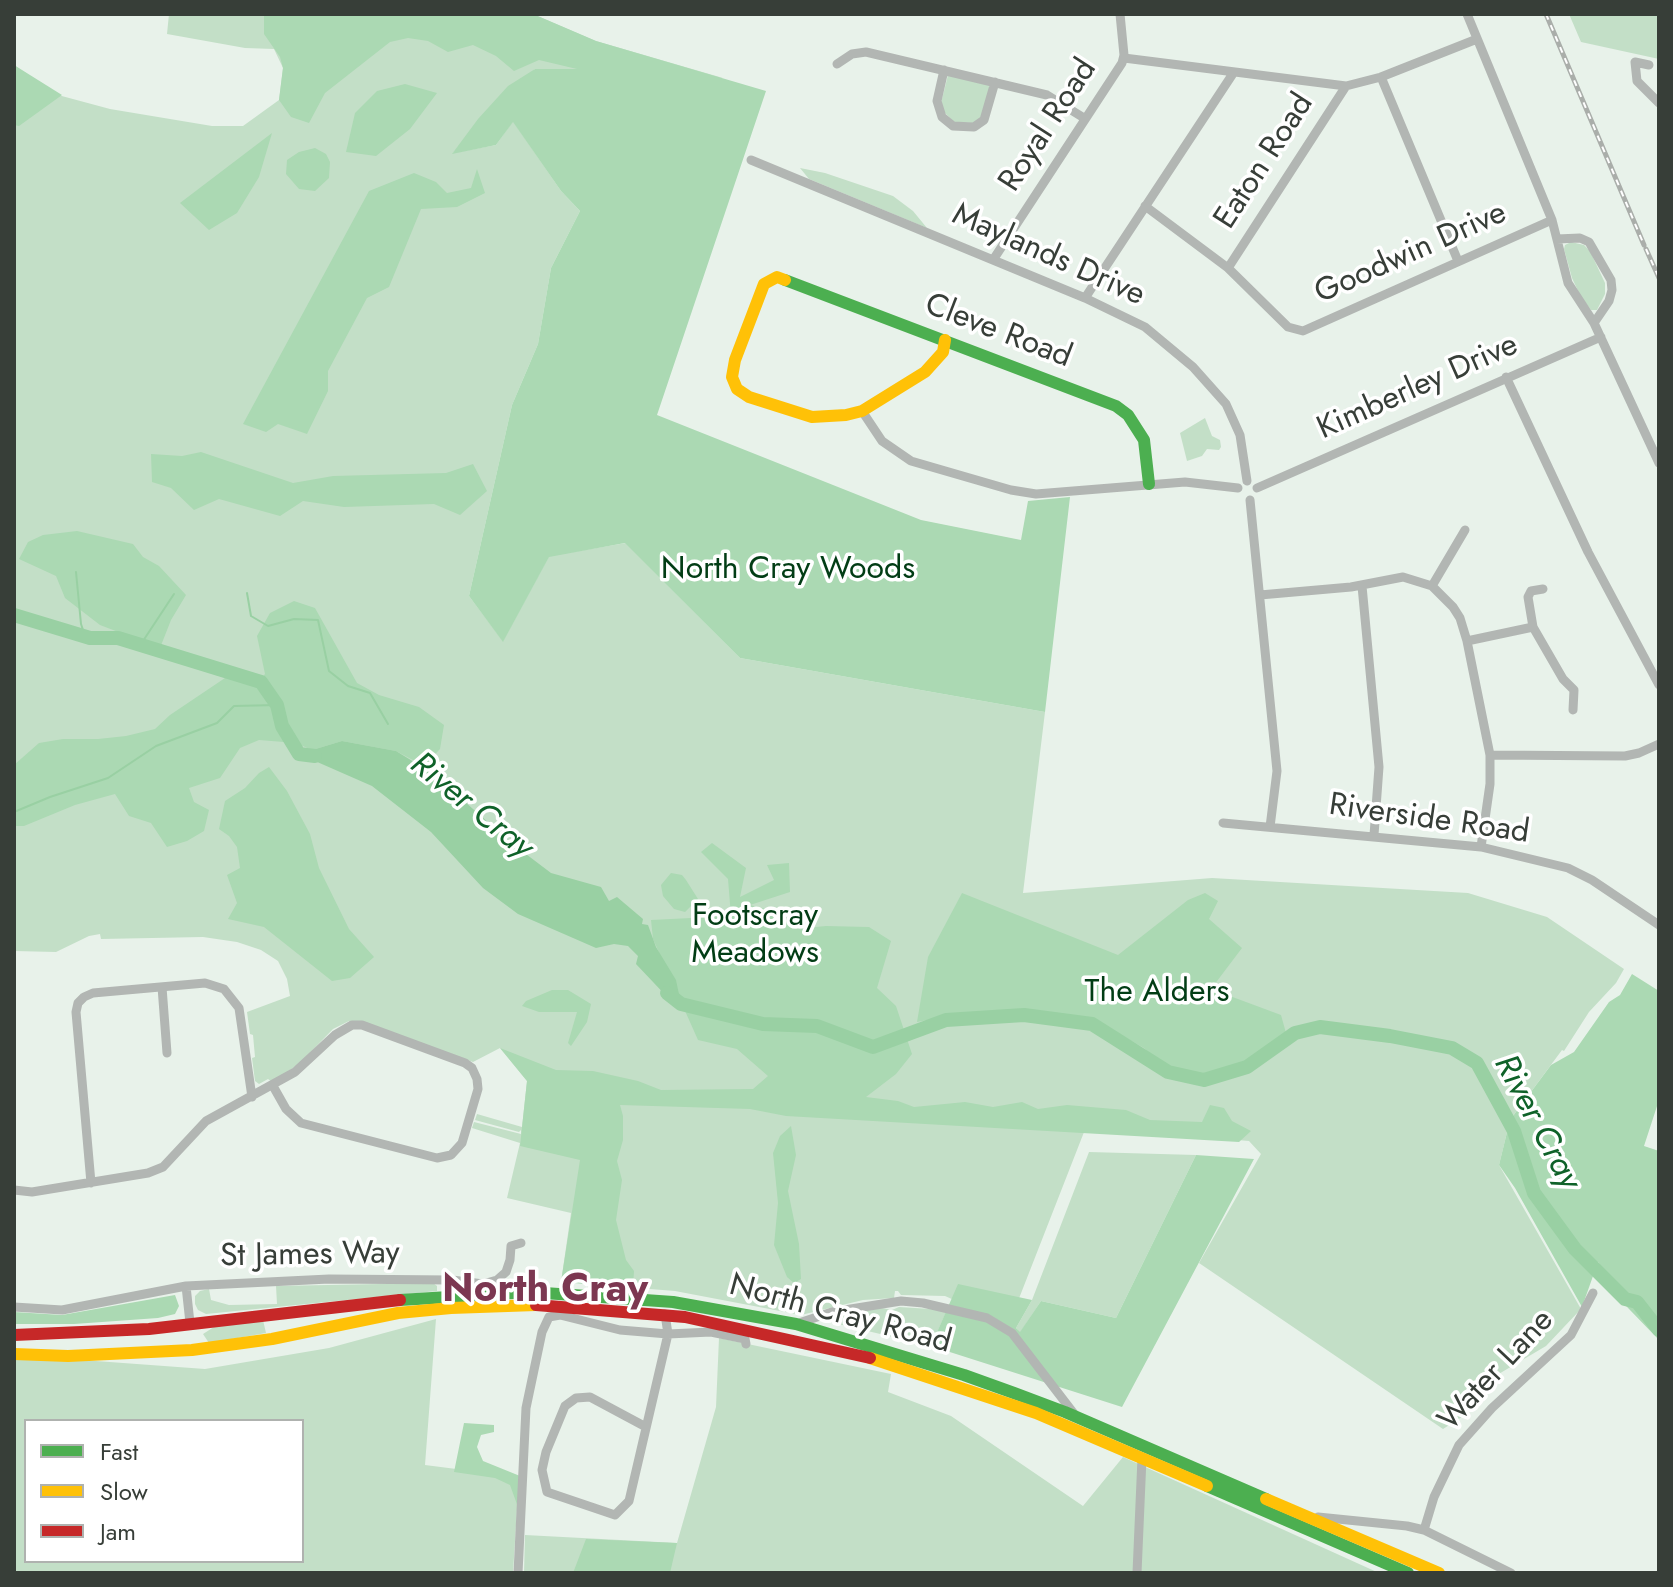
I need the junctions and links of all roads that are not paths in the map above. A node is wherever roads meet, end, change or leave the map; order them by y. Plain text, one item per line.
1 (1120, 14) edge
2 (1467, 14) edge
3 (1477, 39) junction
4 (1124, 58) junction
5 (837, 64) dead end
6 (1649, 65) dead end
7 (944, 70) junction
8 (1234, 72) junction
9 (1381, 77) junction
10 (995, 82) junction
11 (1346, 86) junction
12 (1659, 103) edge
13 (1084, 118) junction
14 (751, 160) dead end
15 (1145, 206) junction
16 (1552, 220) junction
17 (1557, 239) junction
18 (993, 260) junction
19 (1458, 261) junction
20 (1228, 268) junction
21 (1085, 298) junction
22 (1594, 323) junction
23 (1601, 337) junction
24 (945, 340) junction
25 (1506, 377) junction
26 (862, 411) junction
27 (1659, 463) edge
28 (1247, 481) junction
29 (1149, 484) junction
30 (1238, 488) junction
31 (1257, 488) junction
32 (1250, 500) junction
33 (1465, 530) dead end
34 (1362, 586) junction
35 (1432, 586) junction
36 (1543, 589) dead end
37 (1260, 595) junction
38 (1533, 627) junction
39 (1467, 641) junction
40 (1659, 685) edge
41 (1573, 710) dead end
42 (1659, 744) edge
43 (1490, 755) junction
44 (1223, 823) dead end
45 (1270, 827) junction
46 (1374, 835) junction
47 (1481, 847) junction
48 (1659, 924) edge
49 (162, 987) junction
50 (167, 1053) dead end
51 (273, 1086) junction
52 (252, 1097) junction
53 (91, 1183) junction
54 (14, 1190) edge
55 (513, 1243) dead end
56 (186, 1286) junction
57 (1593, 1293) dead end
58 (14, 1307) edge
59 (665, 1314) junction
60 (190, 1323) junction
61 (796, 1324) junction
62 (668, 1334) junction
63 (14, 1335) edge
64 (746, 1344) dead end
65 (192, 1350) junction
66 (14, 1354) edge
67 (1076, 1417) junction
68 (646, 1427) junction
69 (1142, 1458) junction
70 (1307, 1516) junction
71 (1424, 1530) junction
72 (518, 1573) edge
73 (1137, 1573) edge
74 (1408, 1573) edge
75 (1439, 1573) edge
76 (1511, 1573) edge

1 - 4 street, Royal Road
2 - 3 street
3 - 9 street
3 - 16 street
4 - 8 street
4 - 13 street, Royal Road
5 - 7 street
6 - 12 street
7 - 10 street
7 - 10 street
8 - 11 street
8 - 15 street
9 - 11 street
9 - 19 street
10 - 13 street
11 - 20 street, Eaton Road
13 - 18 street, Royal Road
14 - 18 street, Maylands Drive
15 - 20 street, Goodwin Drive
15 - 21 street
16 - 17 street
16 - 19 street, Goodwin Drive
17 - 22 street
17 - 22 street
18 - 21 street, Maylands Drive
19 - 20 street, Goodwin Drive
21 - 28 street, Maylands Drive
22 - 23 street
23 - 25 street, Kimberley Drive
23 - 27 street
24 - 26 main road
24 - 26 main road, Cleve Road
24 - 29 main road, Cleve Road
25 - 31 street, Kimberley Drive
25 - 40 street
26 - 29 street
28 - 30 street
28 - 31 street
29 - 30 street
30 - 32 street
31 - 32 street
32 - 37 street
33 - 35 street
34 - 35 street
34 - 37 street
34 - 46 street
35 - 39 street
36 - 38 street
37 - 45 street
38 - 39 street
38 - 41 street
39 - 43 street
42 - 43 street
43 - 47 street
44 - 45 street, Riverside Road
45 - 46 street, Riverside Road
46 - 47 street, Riverside Road
47 - 48 street, Riverside Road
49 - 50 street
49 - 52 street
49 - 53 street
51 - 51 street
51 - 52 street
52 - 53 street
53 - 54 street
55 - 56 street, St James Way
56 - 58 street, St James Way
56 - 60 street, St James Way
57 - 71 street, Water Lane
59 - 62 street
59 - 65 main road, North Cray Road
59 - 69 main road, North Cray Road
60 - 61 main road, North Cray Road
60 - 63 main road, North Cray Road
60 - 65 main road
61 - 67 main road, North Cray Road
61 - 67 street
62 - 64 street
62 - 68 street
62 - 72 street
65 - 66 main road, North Cray Road
67 - 70 main road, North Cray Road
68 - 68 street
69 - 73 street
69 - 74 main road, North Cray Road
70 - 71 street
70 - 75 main road, North Cray Road
71 - 76 street

